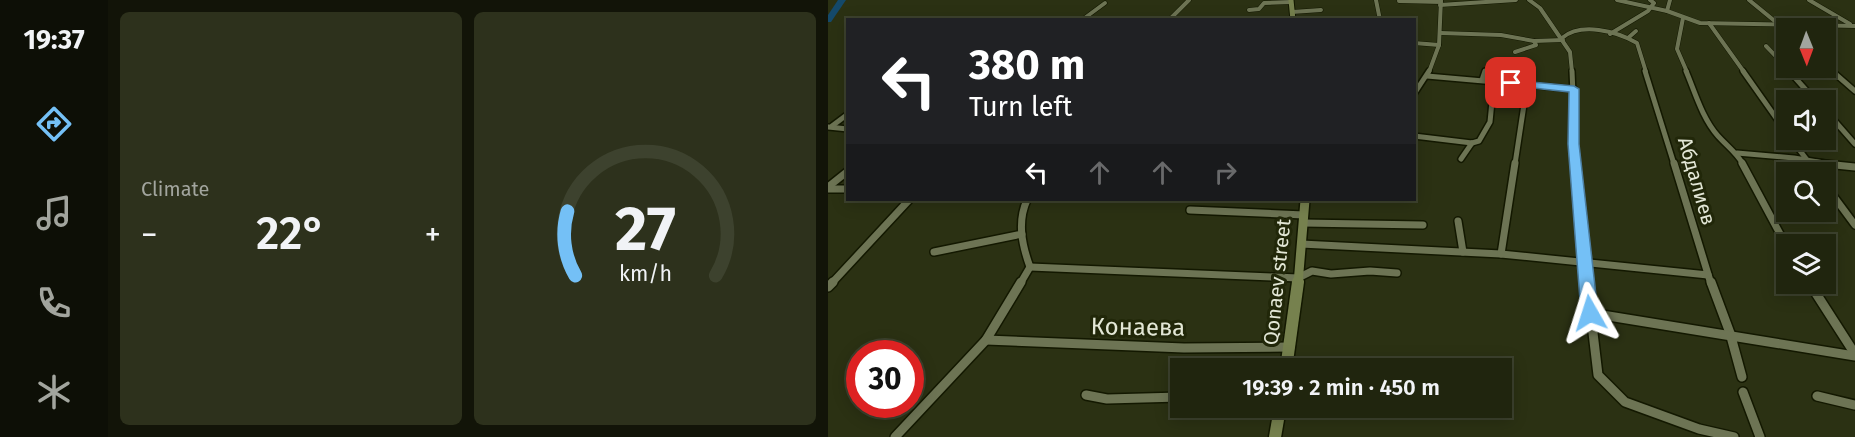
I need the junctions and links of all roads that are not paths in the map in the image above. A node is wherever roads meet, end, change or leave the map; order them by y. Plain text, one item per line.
1 (1189, 0) edge
2 (1376, 0) edge
3 (1472, 0) edge
4 (1516, 0) edge
5 (1529, 0) edge
6 (1617, 0) edge
7 (1650, 0) edge
8 (1670, 0) edge
9 (1749, 0) edge
10 (1809, 0) edge
11 (1291, 1) edge
12 (1399, 1) edge
13 (1441, 2) edge
14 (1105, 3) dead end
15 (1478, 3) junction
16 (1652, 8) junction
17 (1248, 10) dead end
18 (1321, 10) dead end
19 (1667, 11) junction
20 (1293, 12) junction
21 (1085, 18) edge
22 (1171, 18) edge
23 (1293, 18) edge
24 (1380, 18) edge
25 (1683, 18) junction
26 (1776, 22) edge
27 (1709, 23) junction
28 (1776, 26) edge
29 (1836, 26) edge
30 (1854, 26) edge
31 (1500, 28) dead end
32 (1636, 31) dead end
33 (1441, 33) junction
34 (1610, 34) junction
35 (1501, 35) junction
36 (1562, 39) junction
37 (1631, 39) junction
38 (1534, 40) junction
39 (1416, 43) edge
40 (1439, 45) junction
41 (1766, 46) dead end
42 (1515, 52) dead end
43 (1776, 56) edge
44 (1485, 71) dead end
45 (1836, 74) edge
46 (1427, 76) junction
47 (1796, 78) edge
48 (1482, 80) junction
49 (1494, 81) junction
50 (1527, 85) junction
51 (1574, 89) junction
52 (1807, 90) edge
53 (1416, 91) edge
54 (1855, 91) edge
55 (846, 115) edge
56 (1776, 118) edge
57 (1836, 122) edge
58 (830, 126) edge
59 (846, 129) edge
60 (1416, 136) edge
61 (1472, 143) junction
62 (1855, 144) edge
63 (1799, 150) edge
64 (1737, 153) junction
65 (1461, 159) dead end
66 (1808, 162) joint
67 (1836, 165) edge
68 (1855, 167) edge
69 (846, 173) edge
70 (828, 188) edge
71 (846, 189) edge
72 (1836, 199) edge
73 (908, 201) edge
74 (1026, 201) edge
75 (1305, 201) edge
76 (1190, 210) dead end
77 (1303, 219) junction
78 (1458, 221) dead end
79 (1424, 225) dead end
80 (1855, 225) edge
81 (1022, 234) junction
82 (1780, 234) edge
83 (1301, 244) junction
84 (934, 252) dead end
85 (1463, 252) junction
86 (1501, 254) junction
87 (1584, 262) junction
88 (1030, 267) junction
89 (1397, 273) dead end
90 (1708, 275) junction
91 (1298, 278) junction
92 (828, 287) edge
93 (1816, 294) edge
94 (1590, 313) junction
95 (1730, 333) junction
96 (986, 340) junction
97 (1290, 347) junction
98 (1855, 355) edge
99 (1288, 358) edge
100 (1742, 377) dead end
101 (1743, 392) dead end
102 (1086, 395) dead end
103 (1817, 396) dead end
104 (1170, 397) edge
105 (1855, 405) edge
106 (1278, 418) edge
107 (1701, 433) edge
108 (895, 437) edge
109 (1275, 437) edge
110 (1734, 437) edge
111 (1760, 437) edge

1 - 22 street
2 - 24 street
3 - 15 street
4 - 15 street
5 - 36 street
6 - 16 street
7 - 16 street
8 - 19 street
9 - 26 street
10 - 30 street
11 - 17 street
11 - 20 main road
12 - 13 street
13 - 15 street
13 - 33 street
14 - 21 street
16 - 19 street
16 - 34 street
18 - 20 street
19 - 25 street
20 - 23 main road
25 - 27 street
25 - 64 street
27 - 28 street
27 - 56 street
29 - 30 street
31 - 35 street
32 - 37 street
33 - 35 street
33 - 40 street
34 - 36 street
34 - 37 street
35 - 38 street
36 - 38 street
36 - 51 street
37 - 90 street, Абдалиев
38 - 42 street
39 - 40 street
40 - 46 street
41 - 43 street
44 - 48 street
45 - 54 street
46 - 48 street
46 - 53 street
47 - 52 street
48 - 49 street
49 - 50 street
49 - 61 street
50 - 51 street
50 - 86 street
51 - 87 street
55 - 58 street
57 - 62 street
58 - 59 street
60 - 61 street
61 - 65 street
63 - 66 street
64 - 66 street
64 - 82 street
67 - 68 street
69 - 70 street
70 - 71 street
72 - 80 street
73 - 92 street
74 - 81 street
75 - 77 main road, Qonaev street
76 - 77 street
77 - 79 street
77 - 83 main road, Qonaev street
78 - 85 street
81 - 84 street
81 - 88 street
83 - 85 street
83 - 91 main road, Qonaev street
85 - 86 street
86 - 87 street
87 - 90 street
87 - 94 street
88 - 91 street
88 - 96 street
89 - 91 street
90 - 95 street, Абдалиев
91 - 97 main road, Qonaev street
93 - 98 street
94 - 95 street
94 - 107 street
95 - 98 street
95 - 100 street, Абдалиев
96 - 97 street, Конаева
96 - 108 street
97 - 99 main road, Qonaev street
101 - 111 street
102 - 104 street
103 - 105 street
106 - 109 main road
107 - 110 street

